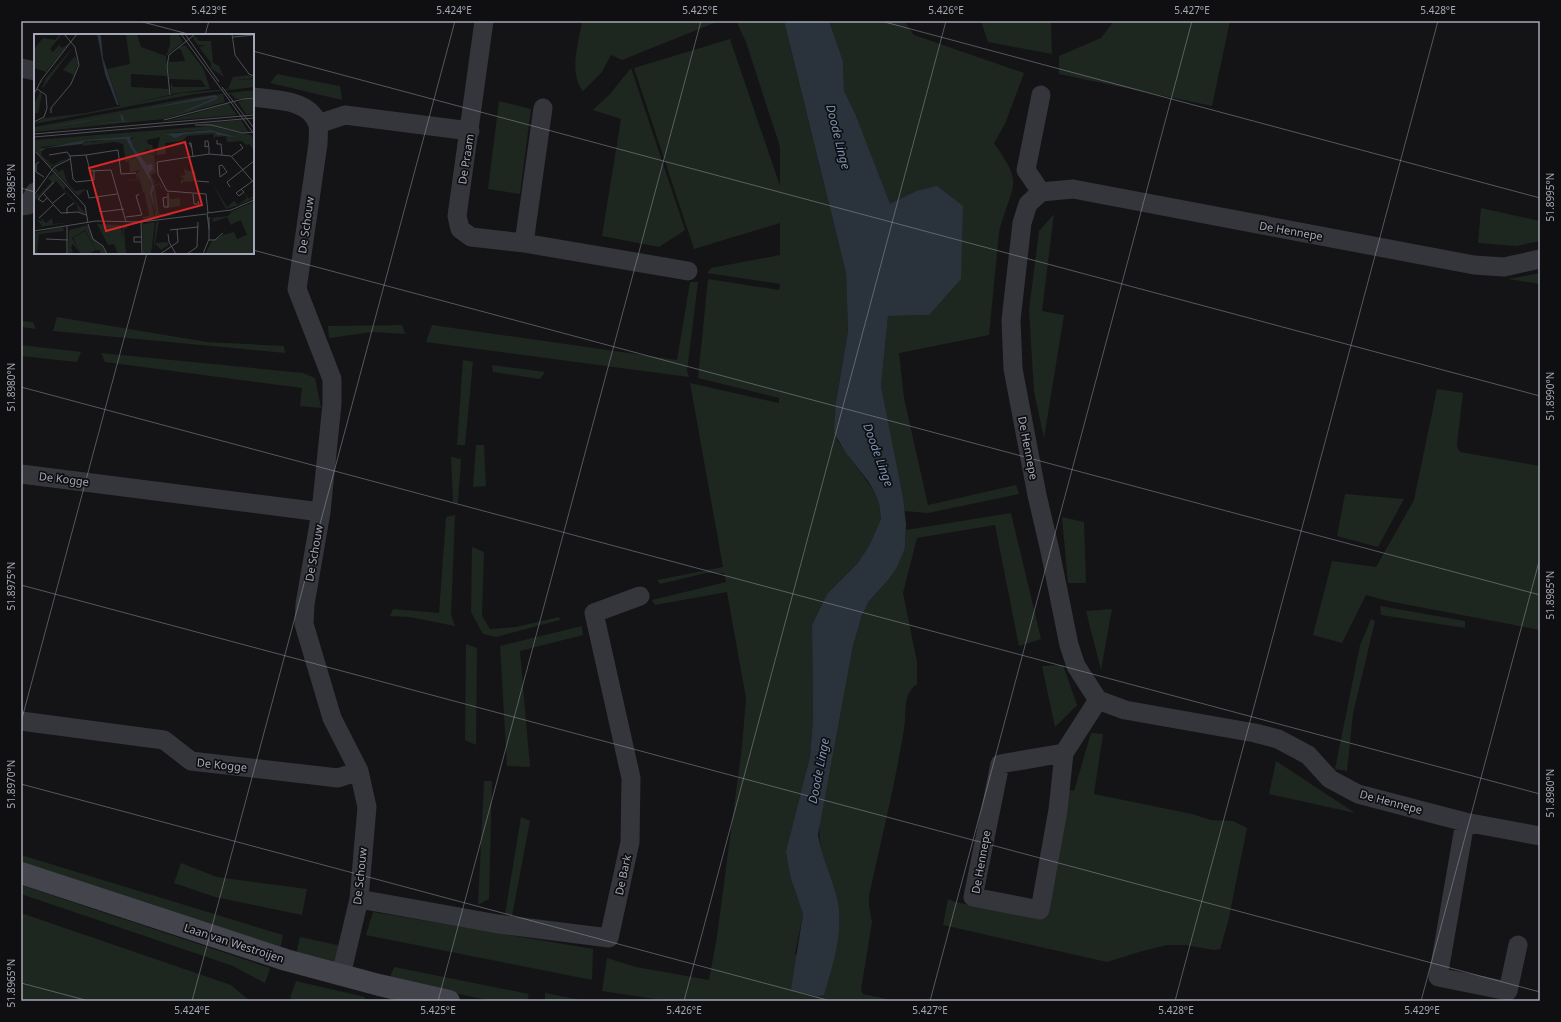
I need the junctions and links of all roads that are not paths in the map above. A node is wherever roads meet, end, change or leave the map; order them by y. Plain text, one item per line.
1 (484, 21) edge
2 (21, 68) edge
3 (34, 71) edge
4 (1041, 95) dead end
5 (254, 97) edge
6 (543, 108) dead end
7 (318, 124) junction
8 (470, 131) junction
9 (1041, 192) junction
10 (34, 194) edge
11 (21, 206) edge
12 (524, 243) junction
13 (1540, 259) edge
14 (688, 271) dead end
15 (21, 474) edge
16 (321, 512) junction
17 (640, 596) dead end
18 (1098, 700) junction
19 (21, 721) edge
20 (1064, 754) junction
21 (359, 771) junction
22 (1465, 822) junction
23 (1540, 836) edge
24 (21, 873) edge
25 (359, 899) junction
26 (1518, 945) dead end
27 (341, 975) junction
28 (449, 1001) edge

1 - 8 street, De Praam
2 - 3 street
4 - 9 street
5 - 7 street
6 - 12 street
7 - 8 street
7 - 16 street, De Schouw
8 - 12 street, De Praam
9 - 13 street, De Hennepe
9 - 18 street, De Hennepe
10 - 11 street
12 - 14 street, De Praam
15 - 16 street, De Kogge
16 - 21 street, De Schouw
17 - 25 street, De Bark
18 - 20 street, De Hennepe
18 - 22 street, De Hennepe
19 - 21 street, De Kogge
20 - 20 street, De Hennepe
21 - 25 street, De Schouw
22 - 23 street, De Hennepe
22 - 26 street
24 - 27 street, Laan van Westroijen
25 - 27 street, De Schouw
27 - 28 street, Laan van Westroijen

